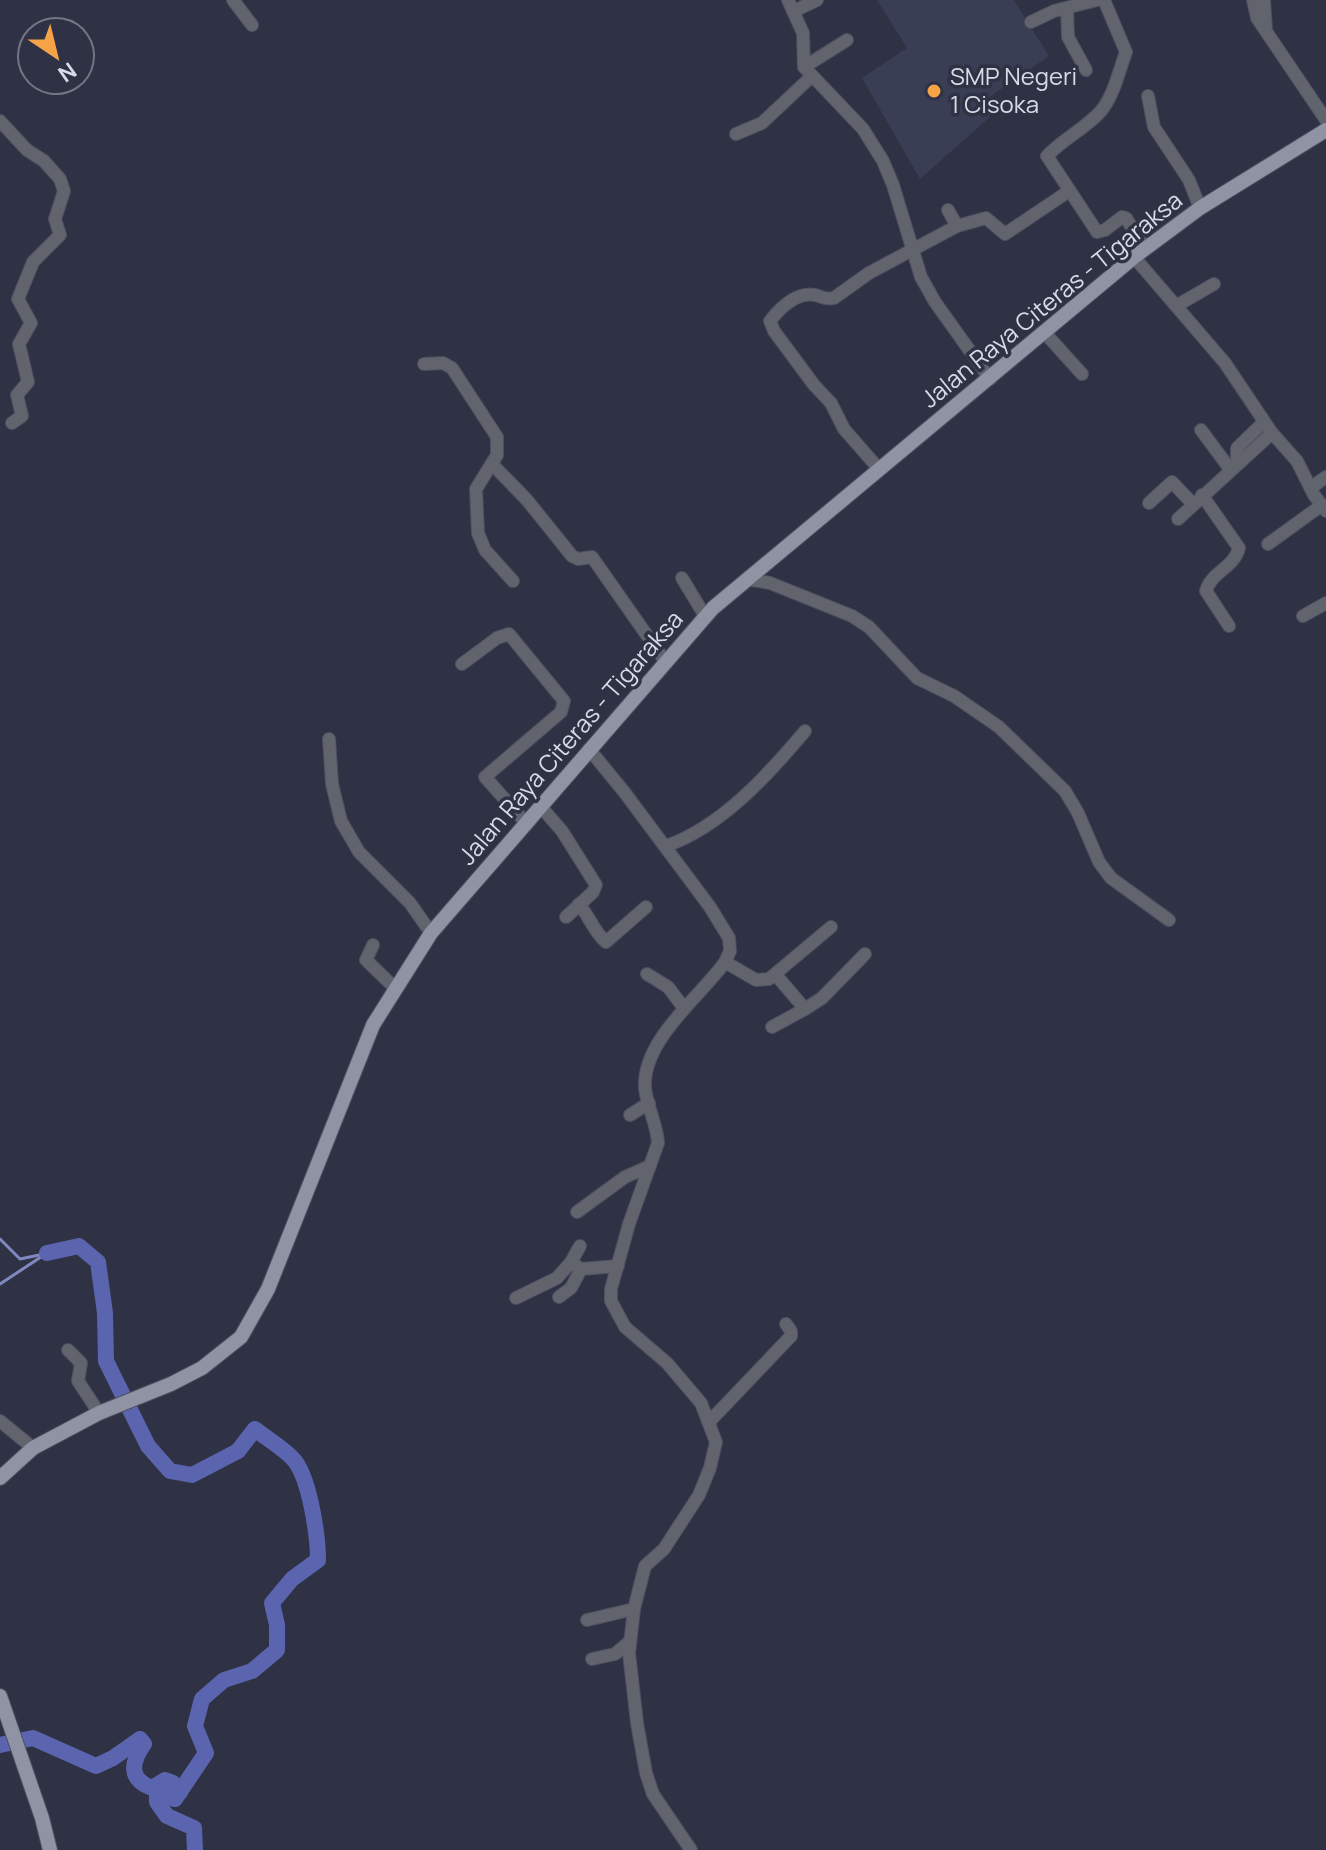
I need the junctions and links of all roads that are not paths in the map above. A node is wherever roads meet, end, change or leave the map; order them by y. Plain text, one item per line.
1 (233, 0) edge
2 (817, 0) edge
3 (1097, 0) edge
4 (1104, 0) edge
5 (1253, 0) edge
6 (1264, 0) edge
7 (791, 6) edge
8 (1067, 8) junction
9 (1031, 22) dead end
10 (252, 25) dead end
11 (1266, 33) junction
12 (847, 40) dead end
13 (1086, 70) dead end
14 (808, 72) junction
15 (1148, 96) dead end
16 (1326, 120) edge
17 (0, 121) edge
18 (1326, 130) edge
19 (736, 134) dead end
20 (1069, 191) junction
21 (1200, 208) junction
22 (948, 210) dead end
23 (957, 226) junction
24 (913, 252) junction
25 (1140, 253) junction
26 (1214, 284) dead end
27 (1176, 306) junction
28 (1044, 332) junction
29 (424, 364) dead end
30 (1082, 374) dead end
31 (990, 379) junction
32 (12, 423) dead end
33 (1268, 428) junction
34 (1201, 430) dead end
35 (493, 465) junction
36 (1234, 466) junction
37 (879, 469) junction
38 (1326, 477) edge
39 (1312, 487) junction
40 (1197, 499) junction
41 (1149, 503) dead end
42 (1324, 508) edge
43 (1178, 519) dead end
44 (1268, 544) dead end
45 (682, 578) dead end
46 (747, 579) junction
47 (513, 581) dead end
48 (1326, 603) edge
49 (705, 616) junction
50 (1303, 616) dead end
51 (1229, 626) dead end
52 (462, 664) dead end
53 (667, 666) junction
54 (805, 731) dead end
55 (329, 739) dead end
56 (589, 749) junction
57 (542, 808) junction
58 (527, 824) junction
59 (666, 846) junction
60 (579, 904) junction
61 (646, 907) dead end
62 (566, 917) dead end
63 (1169, 920) dead end
64 (831, 927) dead end
65 (431, 933) junction
66 (373, 945) dead end
67 (865, 954) dead end
68 (725, 962) junction
69 (647, 974) dead end
70 (776, 975) junction
71 (396, 989) junction
72 (684, 1008) junction
73 (805, 1009) junction
74 (772, 1027) dead end
75 (649, 1103) junction
76 (630, 1115) dead end
77 (650, 1166) junction
78 (577, 1212) dead end
79 (580, 1246) dead end
80 (576, 1266) junction
81 (618, 1266) junction
82 (559, 1297) dead end
83 (516, 1298) dead end
84 (786, 1324) dead end
85 (68, 1350) dead end
86 (103, 1411) junction
87 (0, 1421) edge
88 (710, 1421) junction
89 (33, 1448) junction
90 (0, 1478) edge
91 (634, 1609) junction
92 (587, 1620) dead end
93 (629, 1642) junction
94 (592, 1659) dead end
95 (0, 1696) edge
96 (50, 1850) edge
97 (691, 1850) edge

1 - 10 street
2 - 7 street
3 - 8 street
4 - 20 street
5 - 11 street
6 - 11 street
7 - 14 street
8 - 9 street
8 - 13 street
11 - 16 street
12 - 14 street
14 - 19 street
14 - 24 street
15 - 21 street
17 - 32 street
18 - 21 main road, Jalan Raya Citeras - Tigaraksa
20 - 23 street
20 - 25 street
21 - 25 main road, Jalan Raya Citeras - Tigaraksa
22 - 23 street
23 - 24 street
24 - 31 street
24 - 37 street
25 - 27 street
25 - 28 main road, Jalan Raya Citeras - Tigaraksa
26 - 27 street
27 - 33 street
28 - 30 street
28 - 31 main road, Jalan Raya Citeras - Tigaraksa
29 - 35 street
31 - 37 main road, Jalan Raya Citeras - Tigaraksa
33 - 36 street
33 - 39 street
34 - 36 street
35 - 47 street
35 - 53 street
36 - 40 street
37 - 46 main road, Jalan Raya Citeras - Tigaraksa
38 - 39 street
39 - 42 street
40 - 41 street
40 - 43 street
40 - 51 street
42 - 44 street
45 - 49 street
46 - 49 main road, Jalan Raya Citeras - Tigaraksa
46 - 63 street
48 - 50 street
49 - 53 main road, Jalan Raya Citeras - Tigaraksa
52 - 58 street
53 - 56 main road, Jalan Raya Citeras - Tigaraksa
54 - 59 street
55 - 65 street
56 - 57 main road, Jalan Raya Citeras - Tigaraksa
56 - 59 street
57 - 58 main road, Jalan Raya Citeras - Tigaraksa
57 - 60 street
58 - 65 main road, Jalan Raya Citeras - Tigaraksa
59 - 68 street
60 - 61 street
60 - 62 street
64 - 70 street
65 - 71 main road, Jalan Raya Citeras - Tigaraksa
66 - 71 street
67 - 73 street
68 - 70 street
68 - 72 street
69 - 72 street
70 - 73 street
71 - 86 main road, Jalan Raya Citeras - Tigaraksa
72 - 75 street
73 - 74 street
75 - 76 street
75 - 77 street
77 - 78 street
77 - 81 street
79 - 80 street
80 - 81 street
80 - 82 street
80 - 83 street
81 - 88 street
84 - 88 street
85 - 86 street
86 - 89 main road, Jalan Raya Citeras - Tigaraksa
87 - 89 street
88 - 91 street
89 - 90 main road, Jalan Raya Citeras - Tigaraksa
91 - 92 street
91 - 93 street
93 - 94 street
93 - 97 street
95 - 96 main road

